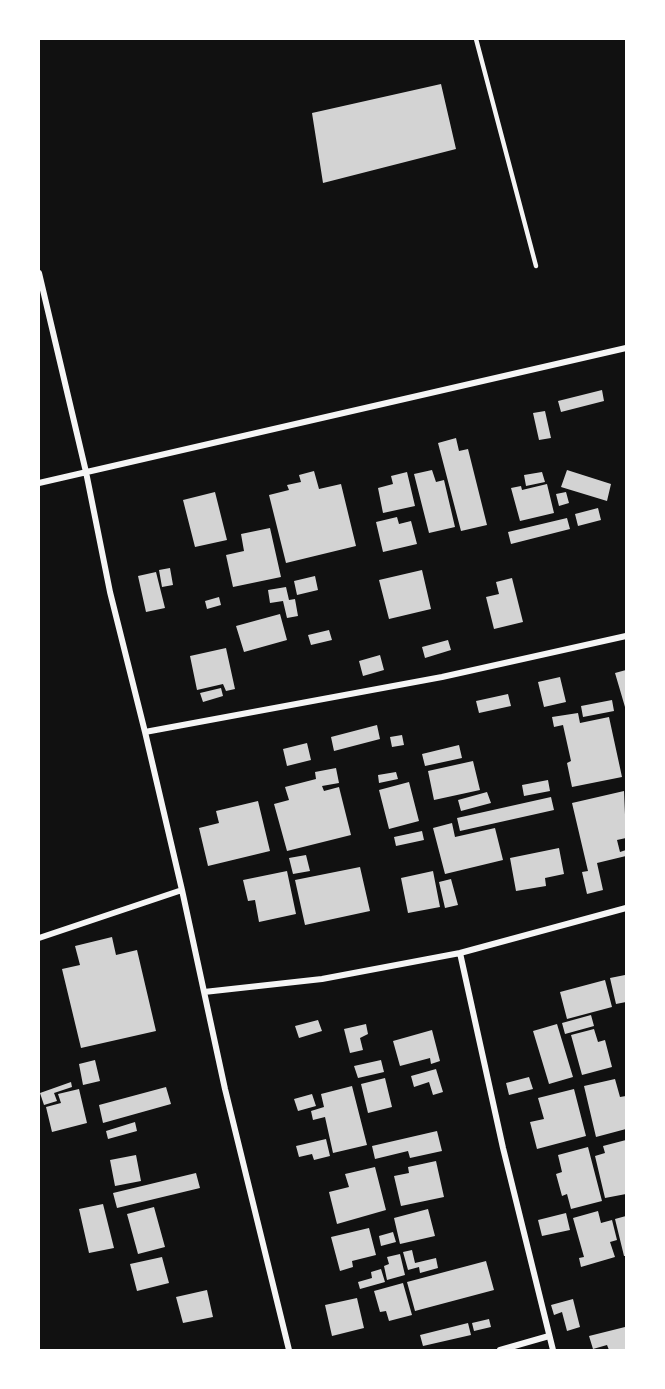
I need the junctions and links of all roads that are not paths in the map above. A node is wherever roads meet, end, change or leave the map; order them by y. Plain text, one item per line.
1 (476, 39) edge
2 (536, 267) dead end
3 (39, 273) edge
4 (626, 348) edge
5 (86, 472) junction
6 (39, 483) edge
7 (626, 636) edge
8 (145, 732) junction
9 (182, 890) junction
10 (626, 908) edge
11 (39, 938) edge
12 (460, 952) junction
13 (204, 992) junction
14 (549, 1336) junction
15 (289, 1350) edge
16 (500, 1350) edge
17 (553, 1350) edge

1 - 2 lane
3 - 5 street
4 - 5 street
5 - 6 street
5 - 8 street
7 - 8 street
8 - 9 street
9 - 11 street
9 - 13 street
10 - 12 street
12 - 13 street
12 - 14 street
13 - 15 street
14 - 16 street
14 - 17 street

